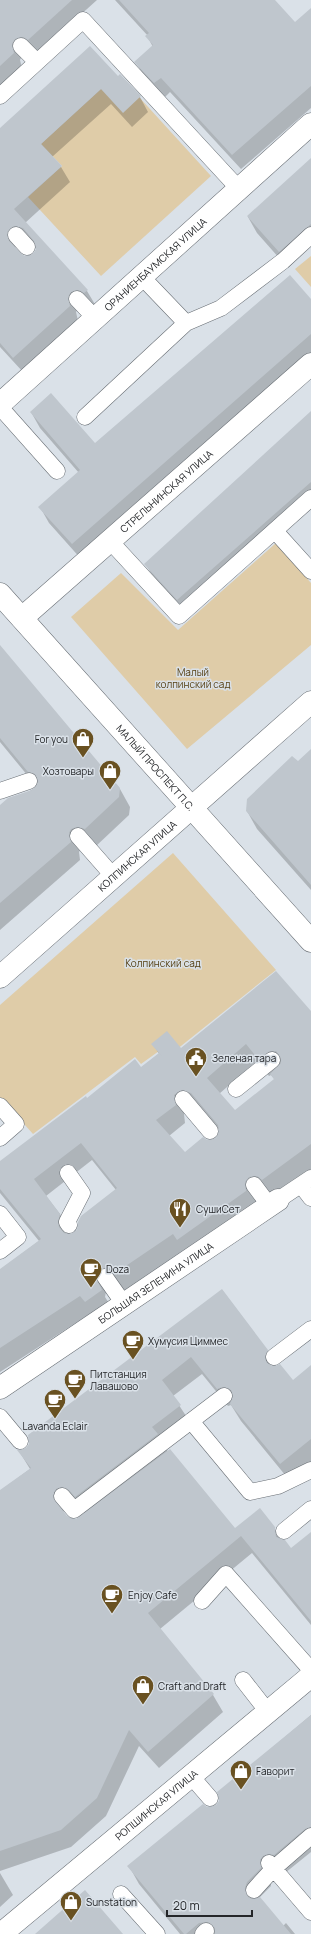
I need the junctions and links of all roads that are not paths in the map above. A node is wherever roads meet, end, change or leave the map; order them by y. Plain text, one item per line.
1 (21, 46) dead end
2 (37, 62) junction
3 (0, 96) edge
4 (311, 124) edge
5 (238, 189) junction
6 (16, 235) dead end
7 (311, 236) edge
8 (27, 247) dead end
9 (141, 276) junction
10 (77, 299) dead end
11 (95, 318) junction
12 (186, 323) junction
13 (311, 364) edge
14 (0, 405) edge
15 (85, 417) dead end
16 (57, 471) dead end
17 (311, 498) edge
18 (275, 530) junction
19 (110, 541) junction
20 (311, 571) edge
21 (0, 594) edge
22 (22, 618) junction
23 (311, 702) edge
24 (29, 781) dead end
25 (0, 791) edge
26 (192, 808) junction
27 (78, 836) dead end
28 (114, 877) junction
29 (311, 941) edge
30 (0, 977) edge
31 (272, 1060) dead end
32 (236, 1089) dead end
33 (183, 1099) dead end
34 (0, 1106) edge
35 (210, 1132) dead end
36 (0, 1138) edge
37 (68, 1173) dead end
38 (306, 1181) edge
39 (254, 1186) dead end
40 (311, 1198) edge
41 (274, 1202) junction
42 (0, 1214) edge
43 (69, 1225) dead end
44 (0, 1251) edge
45 (105, 1277) dead end
46 (124, 1304) junction
47 (311, 1329) edge
48 (274, 1357) dead end
49 (0, 1388) edge
50 (224, 1396) dead end
51 (0, 1417) edge
52 (191, 1421) junction
53 (20, 1441) dead end
54 (311, 1470) edge
55 (62, 1496) dead end
56 (311, 1509) edge
57 (284, 1531) dead end
58 (202, 1601) dead end
59 (311, 1670) edge
60 (311, 1676) edge
61 (243, 1680) dead end
62 (268, 1712) junction
63 (191, 1776) junction
64 (210, 1798) dead end
65 (311, 1836) edge
66 (271, 1866) junction
67 (254, 1890) dead end
68 (121, 1894) dead end
69 (311, 1912) edge
70 (1, 1934) edge
71 (157, 1934) edge

1 - 2 lane
2 - 3 lane
2 - 5 lane
4 - 5 street, ОРАНИЕНБАУМСКАЯ УЛИЦА
5 - 9 street, ОРАНИЕНБАУМСКАЯ УЛИЦА
6 - 8 lane
7 - 12 lane
9 - 11 street, ОРАНИЕНБАУМСКАЯ УЛИЦА
9 - 12 lane
10 - 11 lane
11 - 14 street, ОРАНИЕНБАУМСКАЯ УЛИЦА
12 - 15 lane
13 - 19 street, СТРЕЛЬНИНСКАЯ УЛИЦА
14 - 16 lane
17 - 18 lane
18 - 19 lane
18 - 20 lane
19 - 22 street, СТРЕЛЬНИНСКАЯ УЛИЦА
21 - 22 street, МАЛЫЙ ПРОСПЕКТ П.С.
22 - 26 street, МАЛЫЙ ПРОСПЕКТ П.С.
23 - 26 street, КОЛПИНСКАЯ УЛИЦА
24 - 25 lane
26 - 28 street, КОЛПИНСКАЯ УЛИЦА
26 - 29 street, МАЛЫЙ ПРОСПЕКТ П.С.
27 - 28 lane
28 - 30 street, КОЛПИНСКАЯ УЛИЦА
31 - 32 lane
33 - 35 lane
34 - 36 lane
37 - 43 lane
38 - 40 lane
38 - 41 lane, БОЛЬШАЯ ЗЕЛЕНИНА УЛИЦА
39 - 41 lane
41 - 46 street, БОЛЬШАЯ ЗЕЛЕНИНА УЛИЦА
42 - 44 lane
45 - 46 lane
46 - 49 street, БОЛЬШАЯ ЗЕЛЕНИНА УЛИЦА
47 - 48 lane
50 - 52 lane
51 - 53 lane
52 - 54 lane
52 - 55 lane
56 - 57 lane
58 - 59 lane
60 - 62 street, РОПШИНСКАЯ УЛИЦА
61 - 62 lane
62 - 63 street, РОПШИНСКАЯ УЛИЦА
63 - 64 lane
63 - 70 street, РОПШИНСКАЯ УЛИЦА
65 - 66 lane
66 - 67 lane
66 - 69 lane
68 - 71 lane

